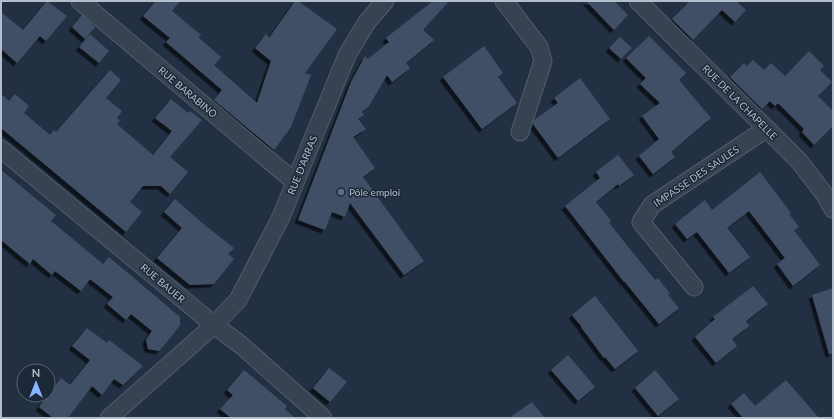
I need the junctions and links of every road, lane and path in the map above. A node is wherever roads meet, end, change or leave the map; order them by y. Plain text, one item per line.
1 (80, 1) edge
2 (385, 1) edge
3 (504, 1) edge
4 (638, 1) edge
5 (766, 129) junction
6 (520, 132) dead end
7 (1, 149) edge
8 (295, 182) junction
9 (833, 209) edge
10 (694, 287) dead end
11 (214, 325) junction
12 (109, 418) edge
13 (323, 418) edge

1 - 8 street, RUE BARABINO
2 - 8 street, RUE D'ARRAS
3 - 6 street
4 - 5 street, RUE DE LA CHAPELLE
5 - 9 street, RUE DE LA CHAPELLE
5 - 10 street, IMPASSE DES SAULES
7 - 11 street, RUE BAUER
8 - 11 street, RUE D'ARRAS
11 - 12 street, RUE D'ARRAS
11 - 13 street, RUE BAUER

